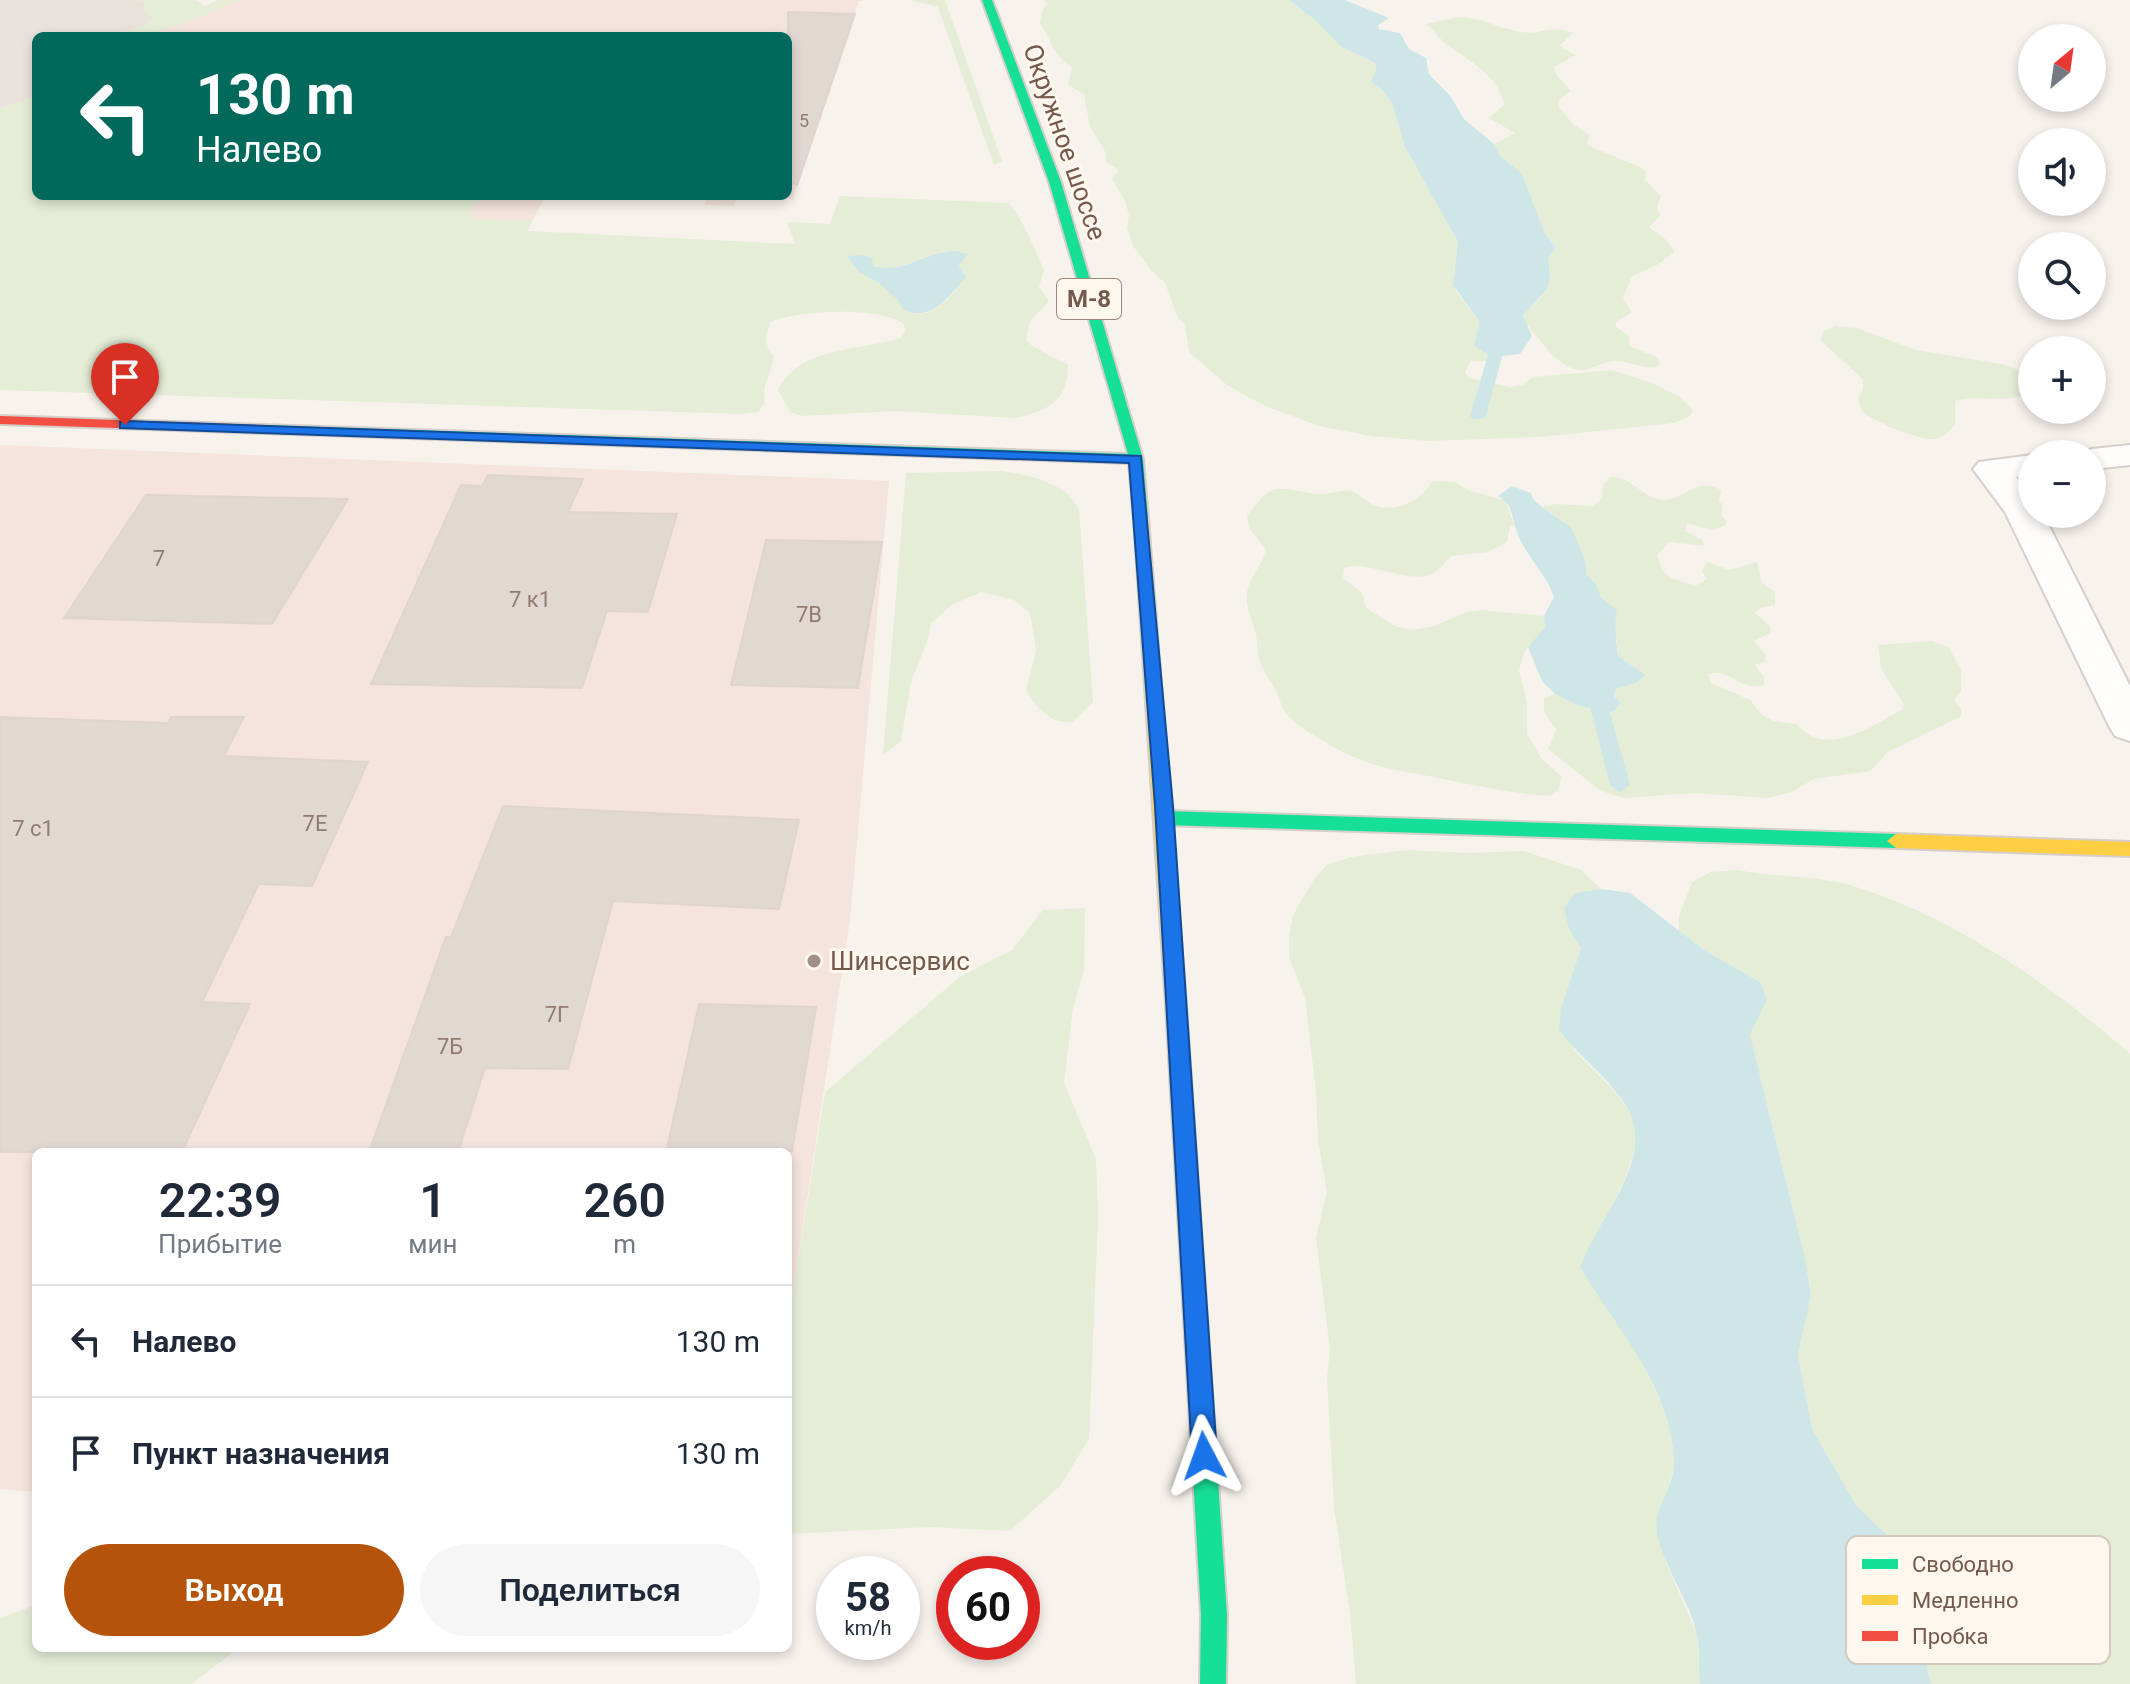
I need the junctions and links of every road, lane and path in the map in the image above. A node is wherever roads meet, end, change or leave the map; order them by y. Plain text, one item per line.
1 (987, 0) edge
2 (0, 420) edge
3 (2130, 455) edge
4 (2106, 458) edge
5 (1136, 459) junction
6 (2018, 466) edge
7 (2018, 504) edge
8 (2031, 528) edge
9 (2130, 726) edge
10 (1165, 818) junction
11 (2130, 849) edge
12 (1213, 1684) edge

1 - 5 main road, Окружное шоссе / М-8
2 - 5 main road
3 - 4 street
5 - 10 main road, Окружное шоссе / М-8
6 - 7 street
8 - 9 street
10 - 11 main road
10 - 12 main road, Окружное шоссе / М-8

